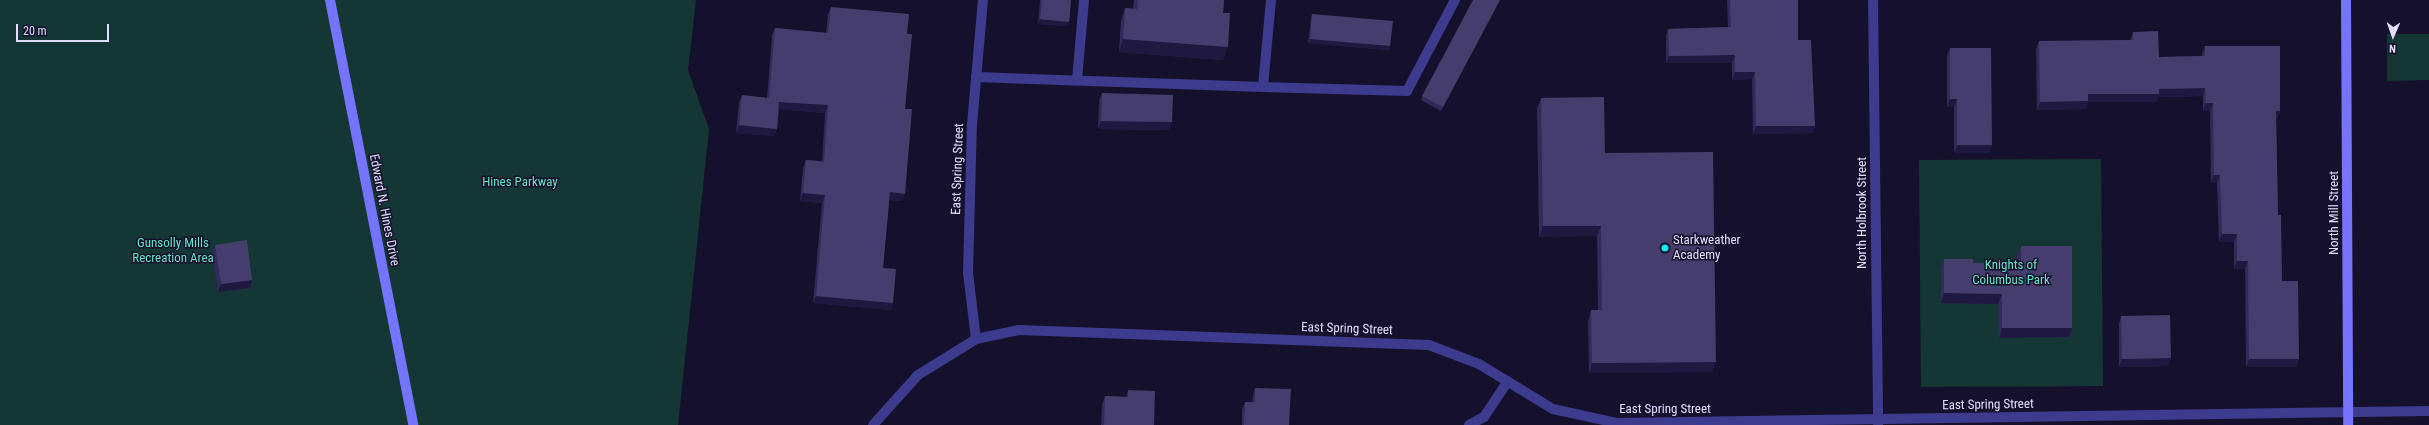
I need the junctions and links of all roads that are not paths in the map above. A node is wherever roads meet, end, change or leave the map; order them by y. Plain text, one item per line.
1 (330, 0) edge
2 (983, 0) edge
3 (1084, 0) edge
4 (1270, 0) edge
5 (1455, 0) edge
6 (1873, 0) edge
7 (2346, 0) edge
8 (976, 77) junction
9 (1078, 80) junction
10 (1263, 87) junction
11 (976, 339) junction
12 (1508, 381) junction
13 (2348, 411) junction
14 (2429, 411) edge
15 (1878, 423) edge
16 (1707, 424) edge
17 (413, 425) edge
18 (872, 425) edge
19 (1469, 425) edge
20 (2348, 425) edge

1 - 17 street, Edward N. Hines Drive
2 - 8 street, East Spring Street
3 - 9 street
4 - 10 street
5 - 10 street
6 - 15 street, North Holbrook Street
7 - 13 street, North Mill Street
8 - 9 street
8 - 11 street, East Spring Street
9 - 10 street
11 - 12 street, East Spring Street
11 - 18 street, East Spring Street
12 - 16 street, East Spring Street
12 - 19 street
13 - 14 street, East Spring Street
13 - 15 street, East Spring Street
13 - 20 street, North Mill Street
15 - 16 street, East Spring Street

